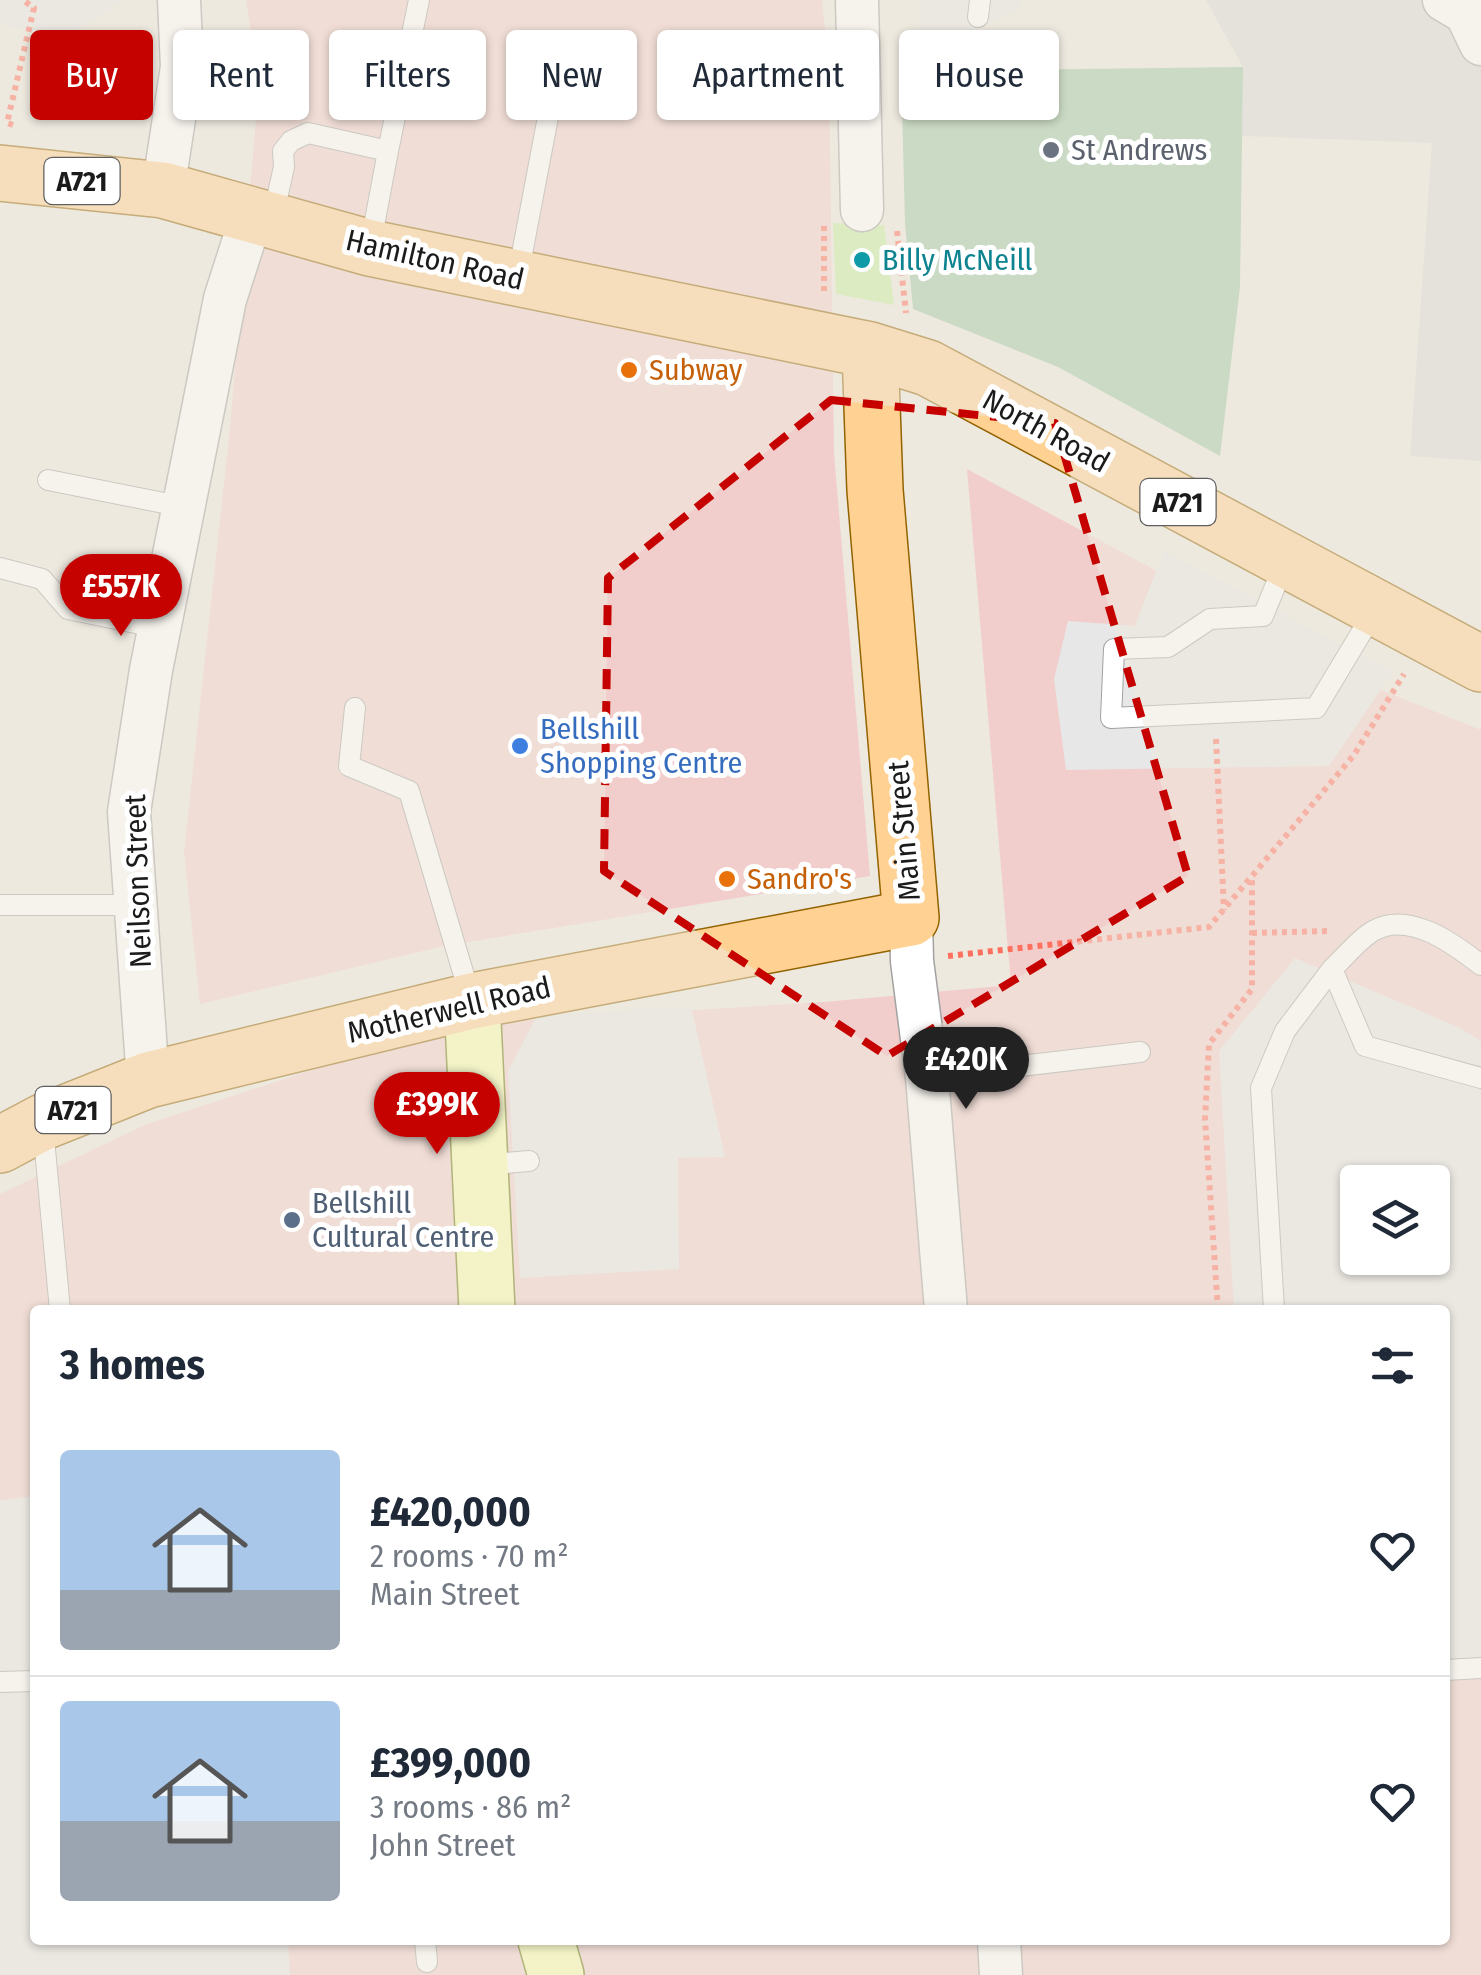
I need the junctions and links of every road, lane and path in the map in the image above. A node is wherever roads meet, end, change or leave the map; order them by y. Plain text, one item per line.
1 (24, 0) edge
2 (179, 0) edge
3 (419, 0) edge
4 (857, 0) edge
5 (1444, 0) edge
6 (1481, 44) edge
7 (547, 120) edge
8 (11, 150) edge
9 (388, 151) junction
10 (163, 190) junction
11 (862, 210) junction
12 (262, 218) junction
13 (370, 248) junction
14 (517, 279) junction
15 (824, 302) dead end
16 (888, 335) junction
17 (48, 480) dead end
18 (184, 507) junction
19 (1286, 559) junction
20 (0, 568) edge
21 (1376, 608) junction
22 (160, 628) junction
23 (1428, 636) junction
24 (1481, 664) edge
25 (356, 708) dead end
26 (1215, 713) junction
27 (1252, 876) junction
28 (0, 905) edge
29 (136, 905) junction
30 (1224, 910) junction
31 (1375, 930) junction
32 (1252, 933) junction
33 (912, 939) junction
34 (1481, 965) edge
35 (1332, 969) junction
36 (472, 1001) junction
37 (1140, 1052) dead end
38 (927, 1077) junction
39 (1481, 1078) edge
40 (148, 1080) junction
41 (21, 1134) edge
42 (59, 1305) edge
43 (488, 1305) edge
44 (946, 1305) edge
45 (1218, 1305) edge
46 (1274, 1305) edge
47 (1481, 1668) edge
48 (1450, 1670) edge
49 (30, 1680) edge
50 (0, 1682) edge
51 (426, 1945) edge
52 (547, 1945) edge
53 (999, 1945) edge
54 (426, 1962) dead end
55 (556, 1975) edge
56 (1001, 1975) edge

1 - 8 path
2 - 10 street
3 - 9 lane
4 - 11 street
5 - 6 street
7 - 14 lane
8 - 10 main road, Hamilton Road / A721
9 - 12 lane
9 - 13 lane
10 - 12 main road, Hamilton Road / A721
11 - 15 path
11 - 16 path
12 - 13 main road, Hamilton Road / A721
12 - 18 street, Neilson Street
13 - 14 main road, Hamilton Road / A721
14 - 16 main road, Hamilton Road / A721
16 - 19 main road, North Road / A721
16 - 33 main road, Main Street
17 - 18 lane
18 - 22 street, Neilson Street
19 - 21 main road, North Road / A721
19 - 26 lane
20 - 22 lane
21 - 23 main road, North Road / A721
21 - 26 lane
22 - 29 street, Neilson Street
23 - 24 main road, North Road / A721
23 - 27 path
25 - 36 lane
26 - 30 path
27 - 30 path
27 - 32 path
28 - 29 lane
29 - 40 street, Neilson Street
30 - 33 path
31 - 32 path
31 - 34 lane
31 - 35 lane
32 - 45 path
33 - 36 main road, Motherwell Road / A721
33 - 38 street, Main Street
35 - 39 lane
35 - 46 lane
36 - 40 main road, Motherwell Road / A721
36 - 43 street
37 - 38 lane
38 - 44 street, Main Street
40 - 41 main road, Motherwell Road / A721
41 - 42 lane
47 - 48 lane
49 - 50 lane
51 - 54 lane
52 - 55 street
53 - 56 street

